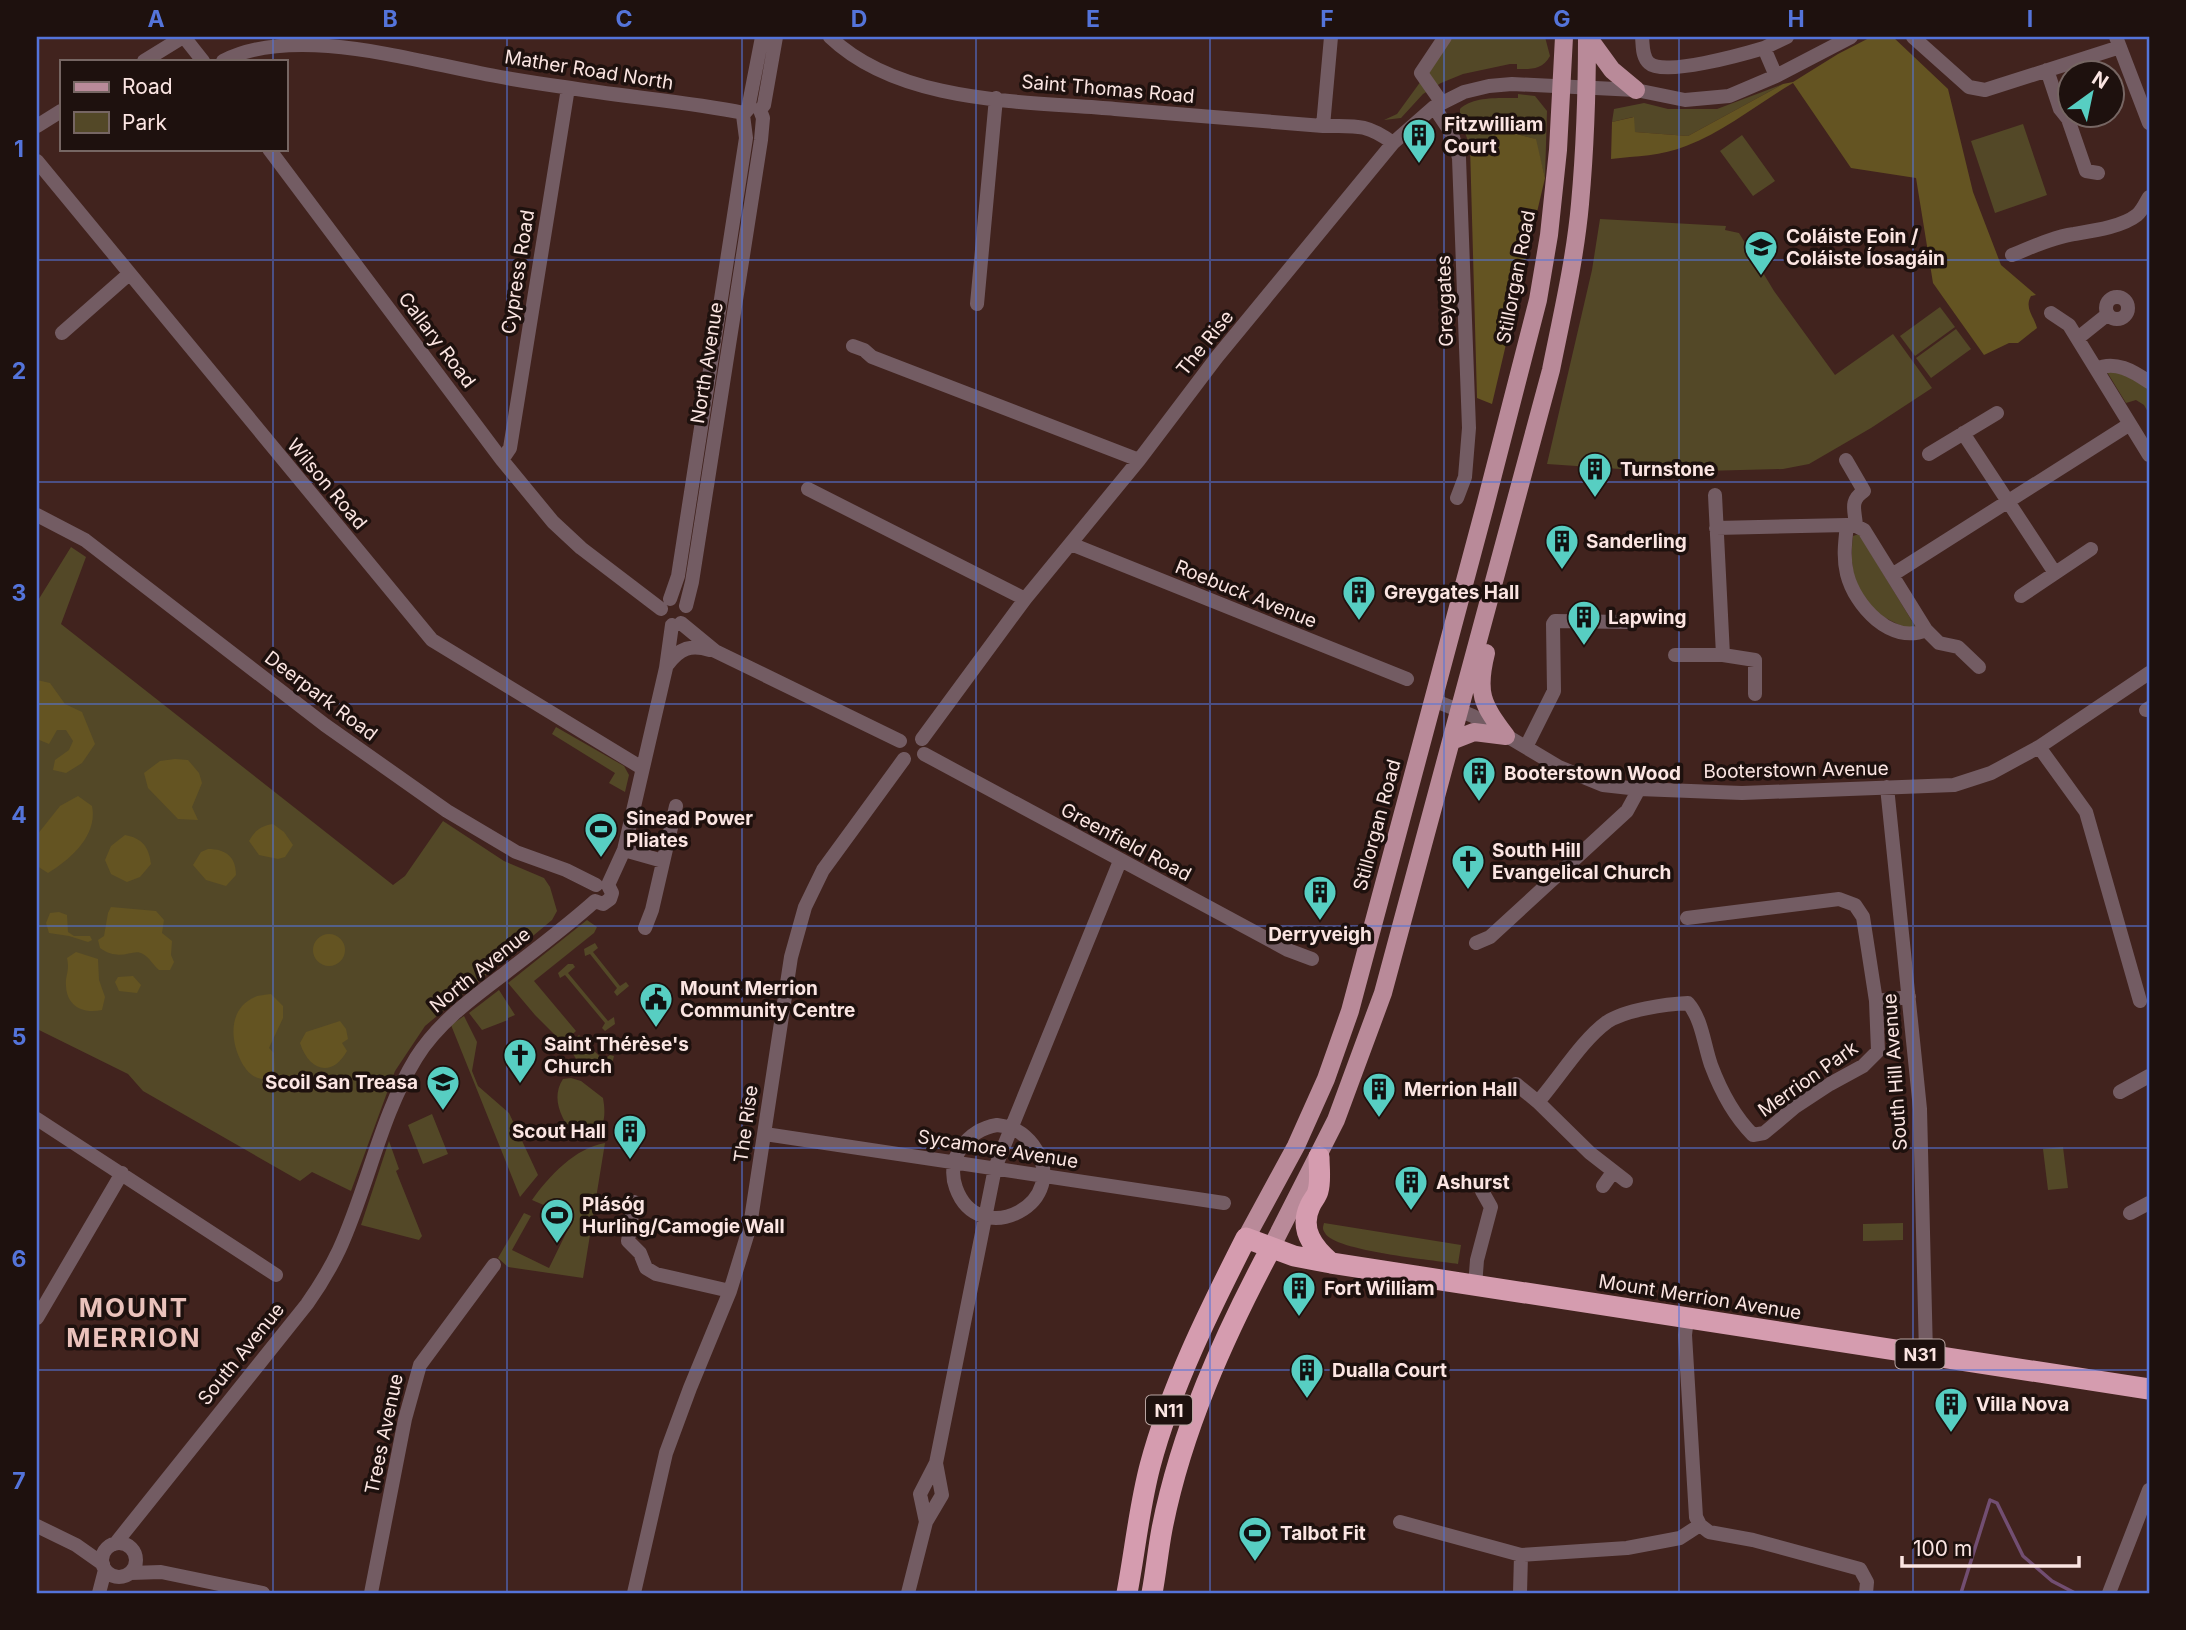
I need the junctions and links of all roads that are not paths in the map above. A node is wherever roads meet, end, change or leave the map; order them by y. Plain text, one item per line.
1 (183, 37) edge
2 (762, 37) edge
3 (776, 37) edge
4 (830, 37) edge
5 (1331, 37) edge
6 (1445, 37) edge
7 (1564, 37) edge
8 (1587, 37) edge
9 (1642, 37) edge
10 (1787, 37) edge
11 (1851, 37) edge
12 (1913, 37) edge
13 (2118, 42) edge
14 (1764, 48) junction
15 (146, 60) edge
16 (202, 60) edge
17 (225, 60) edge
18 (2047, 70) junction
19 (1776, 76) junction
20 (1563, 86) junction
21 (568, 88) junction
22 (1587, 88) junction
23 (1636, 90) junction
24 (996, 98) junction
25 (1438, 105) junction
26 (60, 112) edge
27 (752, 116) junction
28 (2149, 123) edge
29 (37, 126) edge
30 (1323, 126) junction
31 (1393, 143) junction
32 (270, 150) edge
33 (37, 161) edge
34 (2098, 173) dead end
35 (2149, 197) edge
36 (2012, 256) dead end
37 (129, 274) junction
38 (977, 304) dead end
39 (2051, 313) dead end
40 (2108, 314) dead end
41 (62, 333) dead end
42 (2078, 338) junction
43 (853, 346) dead end
44 (2096, 369) junction
45 (2149, 382) edge
46 (1997, 413) dead end
47 (2130, 424) junction
48 (1963, 433) junction
49 (1929, 454) dead end
50 (2149, 454) edge
51 (502, 460) junction
52 (1139, 460) junction
53 (1846, 460) dead end
54 (808, 489) dead end
55 (1715, 495) dead end
56 (1457, 498) dead end
57 (2009, 502) junction
58 (37, 515) edge
59 (1852, 526) junction
60 (1716, 528) junction
61 (1071, 544) junction
62 (2091, 549) dead end
63 (2055, 573) junction
64 (1892, 575) junction
65 (2021, 596) dead end
66 (1025, 599) junction
67 (1488, 603) junction
68 (666, 604) junction
69 (686, 606) junction
70 (1627, 622) dead end
71 (677, 624) junction
72 (1926, 631) junction
73 (1449, 641) junction
74 (1476, 648) junction
75 (715, 651) junction
76 (1675, 655) dead end
77 (1723, 655) junction
78 (1979, 667) dead end
79 (666, 668) junction
80 (2149, 673) edge
81 (1407, 679) dead end
82 (1755, 694) dead end
83 (1433, 700) junction
84 (1460, 709) junction
85 (1506, 736) junction
86 (900, 741) junction
87 (1451, 741) junction
88 (923, 746) junction
89 (1526, 747) junction
90 (2039, 747) junction
91 (904, 759) junction
92 (642, 768) junction
93 (1887, 788) junction
94 (1639, 789) junction
95 (676, 806) dead end
96 (624, 850) junction
97 (663, 861) junction
98 (1120, 861) junction
99 (602, 885) junction
100 (1688, 918) dead end
101 (645, 928) dead end
102 (1476, 943) dead end
103 (1312, 959) dead end
104 (1909, 997) junction
105 (1876, 1002) junction
106 (2140, 1002) dead end
107 (2149, 1076) edge
108 (1516, 1084) dead end
109 (2120, 1092) dead end
110 (1538, 1102) junction
111 (37, 1119) edge
112 (1011, 1126) junction
113 (765, 1134) junction
114 (1319, 1157) junction
115 (955, 1163) junction
116 (995, 1168) junction
117 (1613, 1172) junction
118 (122, 1173) junction
119 (1043, 1176) junction
120 (1626, 1181) dead end
121 (1603, 1186) dead end
122 (1482, 1191) dead end
123 (1271, 1193) junction
124 (359, 1199) joint
125 (634, 1202) dead end
126 (1224, 1203) dead end
127 (2149, 1203) edge
128 (2130, 1213) dead end
129 (986, 1217) junction
130 (1246, 1238) junction
131 (1271, 1248) junction
132 (1331, 1264) junction
133 (494, 1265) dead end
134 (276, 1275) dead end
135 (1475, 1286) junction
136 (730, 1291) junction
137 (37, 1318) edge
138 (1687, 1318) junction
139 (1926, 1354) junction
140 (2149, 1389) edge
141 (2149, 1490) edge
142 (132, 1522) junction
143 (1400, 1522) dead end
144 (1700, 1525) junction
145 (37, 1526) edge
146 (76, 1545) junction
147 (112, 1545) junction
148 (133, 1552) junction
149 (1521, 1555) junction
150 (114, 1571) junction
151 (161, 1572) junction
152 (102, 1593) edge
153 (263, 1593) edge
154 (371, 1593) edge
155 (634, 1593) edge
156 (908, 1593) edge
157 (1127, 1593) edge
158 (1152, 1593) edge
159 (1520, 1593) edge
160 (1866, 1593) edge
161 (2109, 1593) edge

1 - 15 street
1 - 16 street
2 - 27 street, North Avenue
3 - 27 street, North Avenue
4 - 24 street, Saint Thomas Road
5 - 30 street
6 - 25 street, Greygates
7 - 20 main road, Stillorgan Road
8 - 22 main road
8 - 23 main road
9 - 14 street
10 - 14 street
11 - 19 street, The Rise
12 - 18 street
13 - 18 street
13 - 28 street
14 - 19 street
17 - 21 street, Mather Road North
18 - 34 street
19 - 23 street, The Rise
20 - 22 street, The Rise
20 - 25 street, The Rise
20 - 73 main road, Stillorgan Road
21 - 27 street, Mather Road North
21 - 51 street, Cypress Road
22 - 23 street, The Rise
22 - 67 main road
24 - 30 street, Saint Thomas Road
24 - 38 street
25 - 31 street, The Rise
25 - 56 street, Greygates
26 - 29 street
27 - 68 street, North Avenue
27 - 69 street, North Avenue
30 - 31 street, Saint Thomas Road
31 - 52 street, The Rise
32 - 51 street, Callary Road
33 - 37 street, Wilson Road
35 - 36 street
37 - 41 street
37 - 92 street, Wilson Road
39 - 42 street
40 - 42 street
42 - 44 street
43 - 52 street
44 - 45 street
44 - 47 street
46 - 48 street
47 - 50 street
47 - 57 street
48 - 49 street
48 - 57 street
51 - 68 street, Callary Road
52 - 61 street, The Rise
53 - 59 street
54 - 66 street
55 - 60 street
57 - 63 street
57 - 64 street
58 - 99 street, Deerpark Road
59 - 60 street
59 - 64 street
59 - 72 street
60 - 77 street
61 - 66 street, The Rise
61 - 81 street, Roebuck Avenue
62 - 63 street
63 - 65 street
64 - 72 street
66 - 88 street, The Rise
67 - 74 main road
67 - 85 main road
68 - 69 street
68 - 71 street
69 - 71 street
70 - 89 street
71 - 75 street
71 - 79 street
72 - 78 street
73 - 74 main road
73 - 83 main road, Stillorgan Road
74 - 84 main road
75 - 79 street
75 - 86 street
76 - 77 street
77 - 82 street
79 - 92 street
80 - 90 street, Booterstown Avenue
83 - 84 street, Booterstown Avenue
83 - 123 main road, Stillorgan Road
84 - 85 street, Booterstown Avenue
84 - 87 main road
85 - 87 main road
85 - 89 street, Booterstown Avenue
86 - 88 street
86 - 91 street
87 - 114 main road
88 - 91 street
88 - 98 street, Greenfield Road
89 - 94 street, Booterstown Avenue
90 - 93 street, Booterstown Avenue
90 - 106 street
91 - 113 street, The Rise
92 - 96 street
93 - 94 street, Booterstown Avenue
93 - 104 street, South Hill Avenue
94 - 102 street
95 - 97 street
96 - 97 street
96 - 99 street
97 - 101 street
98 - 103 street, Greenfield Road
98 - 112 street
99 - 124 street, North Avenue
100 - 105 street, Merrion Park
104 - 105 street
104 - 139 street, South Hill Avenue
105 - 110 street, Merrion Park
107 - 109 street
108 - 110 street
110 - 117 street
111 - 118 street
112 - 115 street
112 - 116 street
112 - 119 street
113 - 115 street, Sycamore Avenue
113 - 136 street, The Rise
114 - 123 main road
114 - 131 main road
114 - 132 highway
115 - 116 street, Sycamore Avenue
115 - 129 street
116 - 119 street, Sycamore Avenue
116 - 129 street
117 - 120 street
117 - 121 street
118 - 134 street
118 - 137 street
119 - 126 street, Sycamore Avenue
119 - 129 street
122 - 135 street
123 - 130 main road, Stillorgan Road
124 - 142 street, South Avenue
125 - 136 street
127 - 128 street
129 - 156 street
130 - 131 highway, Mount Merrion Avenue / N31
130 - 157 highway, Stillorgan Road / N11
131 - 132 highway, Mount Merrion Avenue / N31
131 - 158 highway, N11
132 - 135 highway, Mount Merrion Avenue / N31
133 - 154 street, Trees Avenue
135 - 138 highway, Mount Merrion Avenue / N31
136 - 155 street, The Rise
138 - 139 highway, Mount Merrion Avenue / N31
138 - 144 street
139 - 140 highway, Mount Merrion Avenue / N31
141 - 161 street
142 - 147 street, South Avenue
142 - 148 street
143 - 149 street
144 - 149 street
144 - 160 street
145 - 146 street
146 - 147 street
146 - 150 street
147 - 148 street
147 - 150 street
148 - 150 street
148 - 151 street
149 - 159 street
150 - 151 street
150 - 152 street
151 - 153 street

